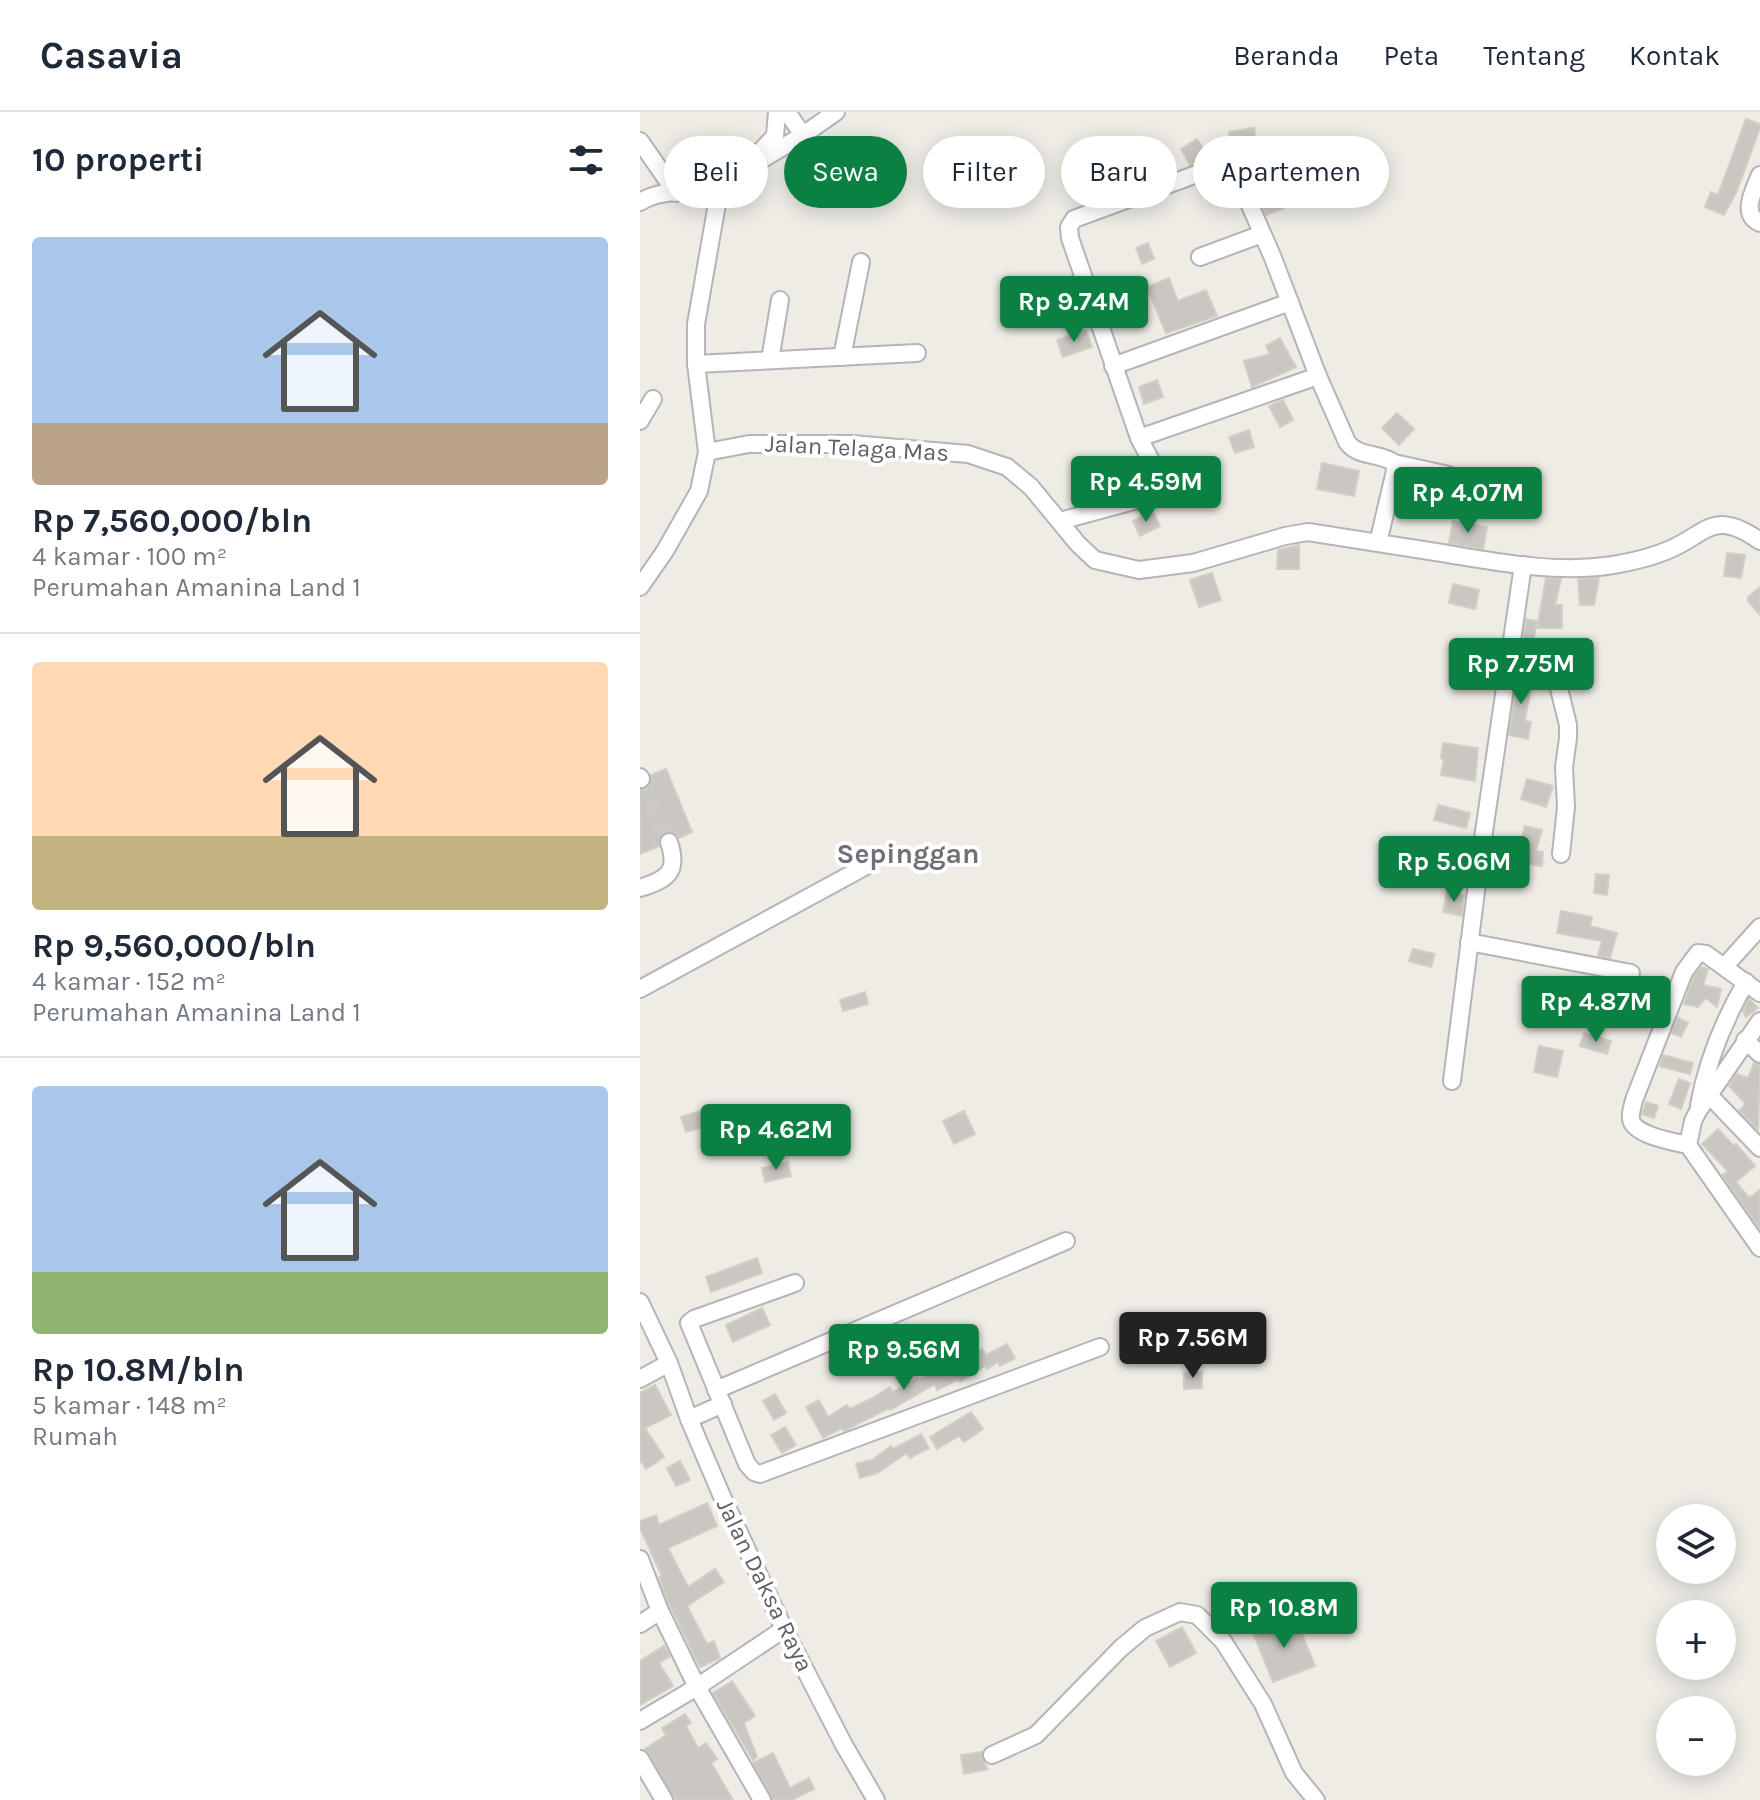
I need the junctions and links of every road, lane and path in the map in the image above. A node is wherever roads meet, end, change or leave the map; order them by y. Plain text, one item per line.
1 (777, 112) edge
2 (787, 112) edge
3 (836, 112) edge
4 (803, 135) junction
5 (640, 141) edge
6 (768, 143) edge
7 (768, 156) edge
8 (1760, 175) edge
9 (664, 176) edge
10 (664, 195) edge
11 (640, 202) edge
12 (716, 208) edge
13 (1760, 223) edge
14 (1262, 234) junction
15 (1200, 257) dead end
16 (861, 262) dead end
17 (780, 300) dead end
18 (1290, 302) junction
19 (917, 353) dead end
20 (842, 357) junction
21 (770, 360) junction
22 (696, 364) junction
23 (1113, 366) junction
24 (1318, 376) junction
25 (653, 399) dead end
26 (640, 421) edge
27 (1139, 438) junction
28 (707, 452) junction
29 (1394, 463) junction
30 (1449, 475) dead end
31 (1060, 521) junction
32 (1760, 541) edge
33 (1378, 543) junction
34 (1523, 565) junction
35 (640, 587) edge
36 (1509, 656) junction
37 (669, 842) tunnel mouth
38 (1561, 854) dead end
39 (868, 865) dead end
40 (640, 888) edge
41 (1760, 927) edge
42 (1469, 942) junction
43 (1725, 966) junction
44 (1631, 973) dead end
45 (1746, 982) junction
46 (640, 989) edge
47 (1760, 993) edge
48 (1760, 1021) edge
49 (1745, 1040) junction
50 (1760, 1054) edge
51 (1452, 1081) dead end
52 (1710, 1096) junction
53 (1698, 1111) junction
54 (1688, 1145) junction
55 (1760, 1148) edge
56 (1066, 1241) dead end
57 (1760, 1248) edge
58 (795, 1283) dead end
59 (640, 1302) edge
60 (1100, 1347) dead end
61 (669, 1363) junction
62 (640, 1379) edge
63 (719, 1397) junction
64 (689, 1419) junction
65 (640, 1559) edge
66 (660, 1611) junction
67 (640, 1624) edge
68 (784, 1629) junction
69 (697, 1687) junction
70 (640, 1721) edge
71 (992, 1755) dead end
72 (640, 1759) edge
73 (664, 1800) edge
74 (762, 1800) edge
75 (876, 1800) edge
76 (1316, 1800) edge

1 - 6 street
2 - 4 street
3 - 4 street
4 - 7 street
5 - 9 street
8 - 13 street
10 - 11 street
12 - 22 street
14 - 15 street
14 - 18 street
14 - 23 street
16 - 20 street
17 - 21 street
18 - 23 street
18 - 24 street
19 - 20 street
20 - 21 street
21 - 22 street
22 - 28 street
23 - 27 street
24 - 27 street
24 - 29 street
25 - 26 street
27 - 31 street
28 - 31 street, Jalan Telaga Mas
28 - 35 street
29 - 30 street
29 - 33 street
31 - 33 street, Jalan Telaga Mas
32 - 34 street, Jalan Telaga Mas
33 - 34 street, Jalan Telaga Mas
34 - 36 street
36 - 38 street
36 - 42 street
37 - 40 street
39 - 46 street
41 - 43 street
42 - 44 street
42 - 51 street
43 - 45 street
43 - 54 street
45 - 47 street
45 - 53 street
48 - 49 street
49 - 50 street
49 - 52 street
52 - 53 street
52 - 55 street
53 - 54 street
54 - 57 street
56 - 63 street
58 - 63 street
59 - 61 street, Jalan Daksa Raya
60 - 63 street
61 - 62 street
61 - 64 street, Jalan Daksa Raya
63 - 64 street
64 - 68 street, Jalan Daksa Raya
65 - 66 street
66 - 67 street
66 - 69 street
68 - 69 street
68 - 75 street, Jalan Daksa Raya
69 - 70 street
69 - 74 street
71 - 76 street
72 - 73 street

